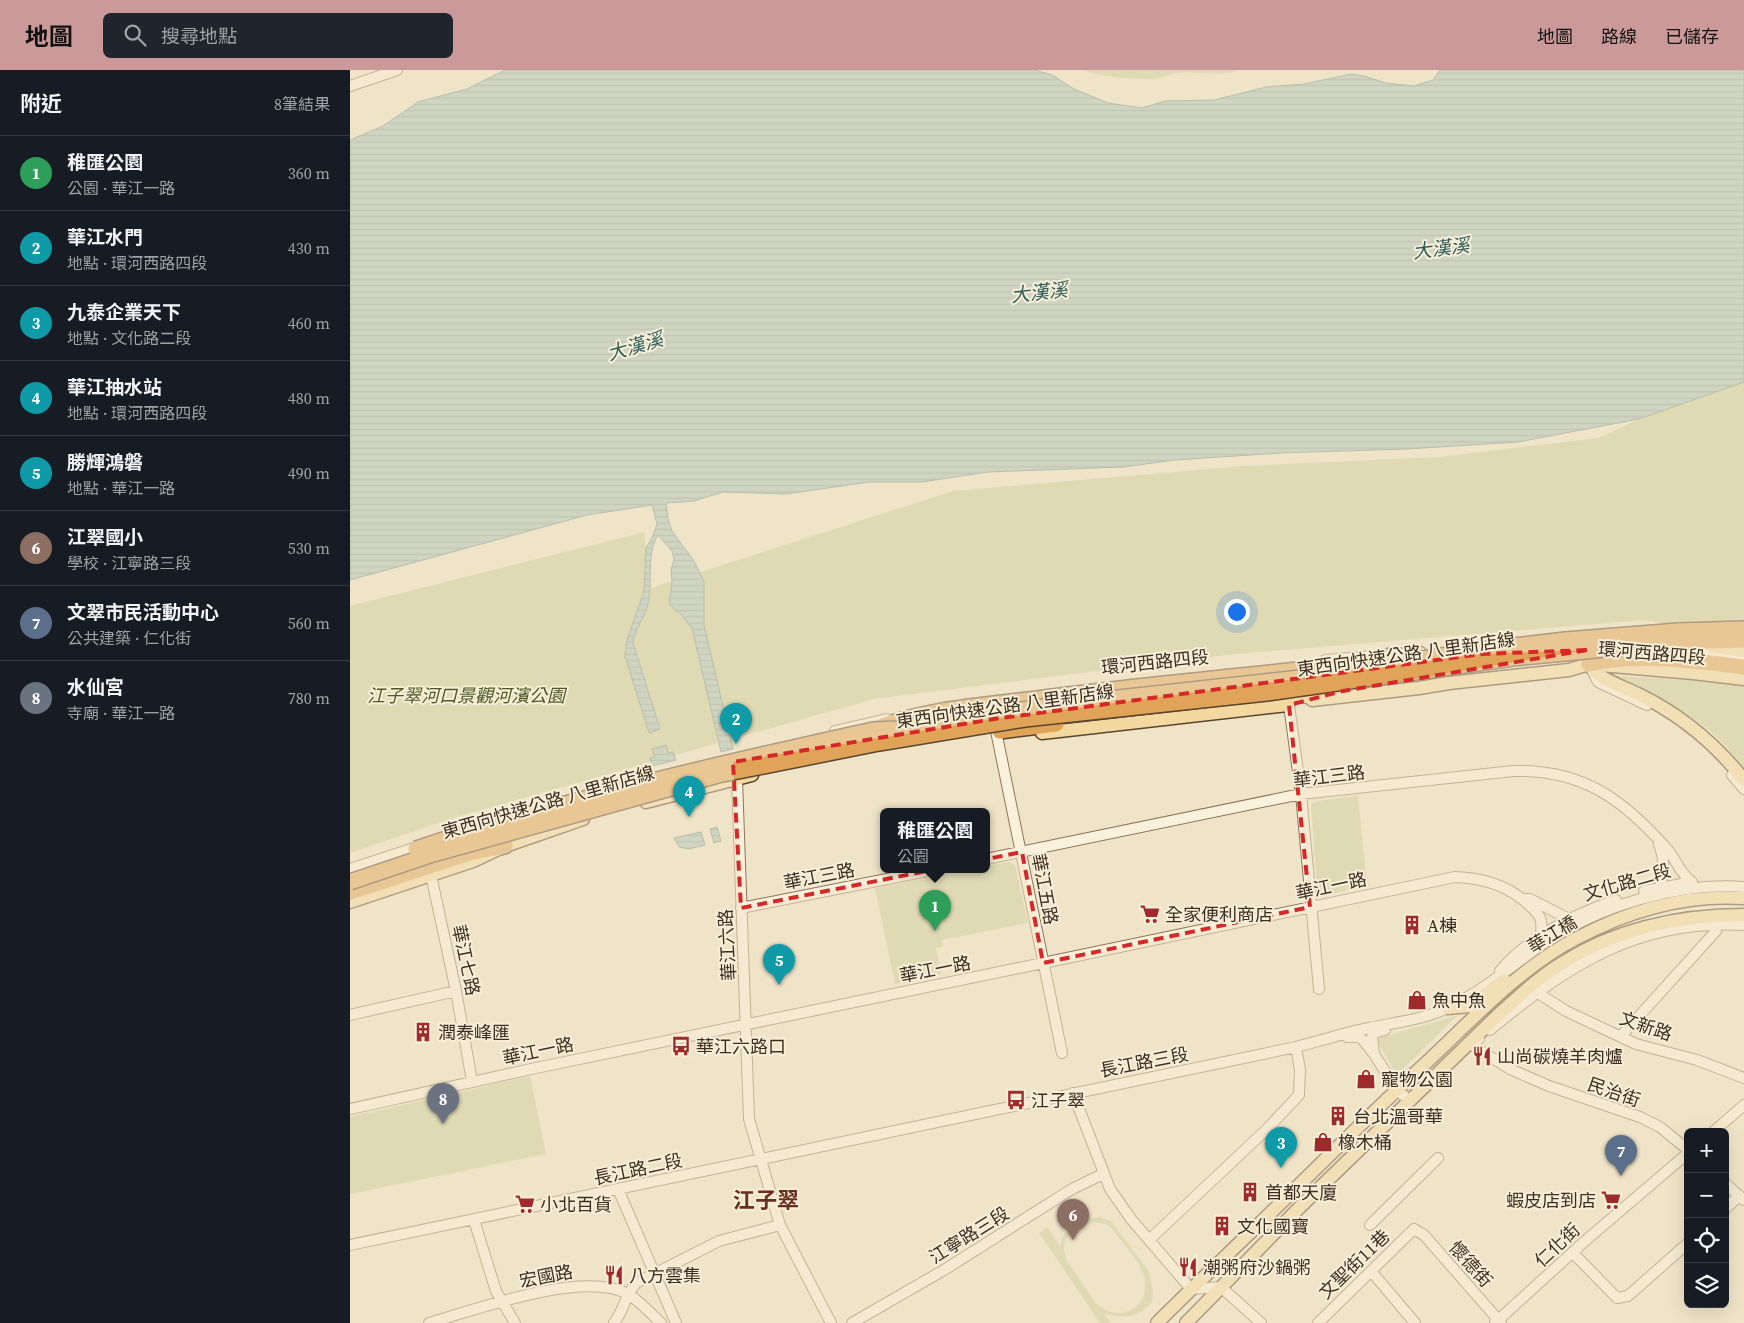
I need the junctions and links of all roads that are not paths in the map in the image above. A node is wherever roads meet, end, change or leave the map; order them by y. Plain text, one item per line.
1 (397, 70) edge
2 (350, 86) edge
3 (1744, 629) edge
4 (1744, 640) edge
5 (1586, 648) junction
6 (1662, 649) junction
7 (1744, 651) edge
8 (1685, 652) junction
9 (1555, 653) junction
10 (1390, 656) junction
11 (1744, 658) edge
12 (1744, 662) edge
13 (1589, 664) junction
14 (1744, 667) edge
15 (1744, 672) edge
16 (1744, 679) edge
17 (1318, 698) junction
18 (1289, 705) junction
19 (873, 730) junction
20 (998, 731) junction
21 (733, 762) junction
22 (1744, 775) edge
23 (737, 779) junction
24 (1744, 780) edge
25 (1744, 789) edge
26 (1301, 794) junction
27 (554, 803) junction
28 (577, 821) junction
29 (505, 828) junction
30 (1658, 840) junction
31 (505, 846) joint
32 (1022, 852) junction
33 (990, 858) edge
34 (435, 869) junction
35 (350, 870) edge
36 (917, 873) edge
37 (350, 881) edge
38 (1740, 881) edge
39 (1692, 882) junction
40 (1660, 887) junction
41 (1744, 887) edge
42 (350, 892) edge
43 (1523, 898) junction
44 (1744, 898) edge
45 (350, 902) edge
46 (1660, 906) junction
47 (1310, 907) junction
48 (741, 908) junction
49 (1744, 915) edge
50 (1569, 918) junction
51 (1744, 924) edge
52 (1716, 931) junction
53 (1744, 931) edge
54 (1541, 937) junction
55 (1043, 963) junction
56 (1484, 985) junction
57 (1319, 990) dead end
58 (456, 991) junction
59 (1541, 995) junction
60 (1448, 1008) junction
61 (350, 1015) edge
62 (1410, 1020) junction
63 (747, 1024) junction
64 (1621, 1036) junction
65 (1334, 1038) junction
66 (1296, 1047) junction
67 (1468, 1047) junction
68 (1062, 1052) dead end
69 (1374, 1054) junction
70 (1744, 1078) edge
71 (472, 1081) junction
72 (1397, 1090) junction
73 (1073, 1093) junction
74 (1410, 1101) junction
75 (1744, 1105) edge
76 (350, 1109) edge
77 (1718, 1128) edge
78 (845, 1142) joint
79 (1684, 1148) edge
80 (1684, 1155) edge
81 (1438, 1158) dead end
82 (760, 1159) junction
83 (1103, 1174) junction
84 (1729, 1187) edge
85 (618, 1190) junction
86 (1742, 1198) edge
87 (1729, 1206) edge
88 (474, 1220) junction
89 (780, 1225) junction
90 (1370, 1225) dead end
91 (1414, 1229) joint
92 (1149, 1240) junction
93 (350, 1245) edge
94 (1684, 1247) edge
95 (1573, 1253) junction
96 (1371, 1271) junction
97 (653, 1273) junction
98 (1221, 1287) junction
99 (1192, 1289) junction
100 (627, 1294) junction
101 (503, 1302) junction
102 (1498, 1322) edge
103 (429, 1323) edge
104 (515, 1323) edge
105 (614, 1323) edge
106 (661, 1323) edge
107 (676, 1323) edge
108 (831, 1323) edge
109 (852, 1323) edge
110 (1157, 1323) edge
111 (1186, 1323) edge
112 (1261, 1323) edge
113 (1318, 1323) edge
114 (1415, 1323) edge

1 - 2 street
3 - 8 highway
4 - 8 highway
5 - 6 main road, 環河西路四段
5 - 10 main road, 環河西路四段
5 - 13 main road
5 - 21 main road, 環河西路四段
6 - 7 main road, 環河西路四段
6 - 8 highway
8 - 9 highway, 東西向快速公路 八里新店線, bridge
8 - 11 street
8 - 12 highway
8 - 13 highway
8 - 14 highway
8 - 15 street
8 - 19 highway, 東西向快速公路 八里新店線, bridge
9 - 20 highway, bridge
9 - 37 highway, 東西向快速公路 八里新店線, bridge
10 - 19 highway
10 - 21 street, 環河西路四段
13 - 16 main road, 環河西路四段
13 - 17 main road, 環河西路四段
13 - 22 street
13 - 24 main road
13 - 25 street
17 - 18 main road, 環河西路四段
17 - 20 main road, 環河西路四段
18 - 20 main road, 環河西路四段
18 - 26 street
19 - 35 highway, 東西向快速公路 八里新店線, bridge
20 - 23 main road, 環河西路四段
20 - 32 street, 華江五路
21 - 23 street, 華江六路
21 - 27 main road, 環河西路四段
23 - 28 main road, 環河西路四段
23 - 48 street, 華江六路
26 - 30 street, 華江三路
26 - 32 street, 華江三路
26 - 47 street
27 - 29 main road, 環河西路四段
27 - 35 street, 環河西路四段
28 - 29 main road, 環河西路四段
28 - 31 main road, 環河西路四段
29 - 37 main road, 環河西路四段
30 - 39 street, 華江三路
30 - 40 street
31 - 34 highway
32 - 33 street, 華江三路
32 - 55 street, 華江五路
34 - 42 highway
34 - 45 main road
34 - 58 street, 華江七路
36 - 48 street, 華江三路
38 - 39 street, 文化路二段
39 - 40 street, 文化路二段
40 - 50 street, 文化路二段
41 - 56 street
43 - 47 street, 華江一路
43 - 50 street, 華江一路
43 - 54 street, 華江一路
44 - 46 main road, 華江橋
46 - 60 main road
46 - 72 main road, 華江橋
47 - 55 street, 華江一路
47 - 57 street
48 - 63 street, 華江六路
49 - 67 main road
50 - 54 street, 文化路二段
51 - 67 street
52 - 53 street
52 - 59 street
52 - 64 street
54 - 56 street, 文化路二段
55 - 63 street, 華江一路
55 - 68 street, 華江五路
56 - 60 street, 長江路三段
58 - 61 street
58 - 71 street, 華江七路
59 - 64 street, 文新路
59 - 67 street
60 - 62 street, 長江路三段
62 - 65 street, 長江路三段
62 - 69 street
63 - 71 street, 華江一路
63 - 82 street, 華江六路
64 - 70 street, 文新路
65 - 66 street, 長江路三段
65 - 69 street
66 - 73 street, 長江路三段
66 - 92 street
67 - 74 main road
67 - 79 street, 民治街
69 - 72 street
71 - 76 street, 華江一路
72 - 74 street
72 - 99 main road
73 - 78 street, 長江路三段
73 - 83 street
74 - 98 main road
75 - 77 street
78 - 82 street, 長江路二段
80 - 95 street, 仁化街
81 - 90 street
82 - 85 street, 長江路二段
82 - 89 street, 華江六路
83 - 92 street
83 - 109 street, 江寧路三段
84 - 86 street
85 - 88 street, 長江路二段
85 - 97 street
86 - 87 street
88 - 93 street, 長江路二段
88 - 101 street
89 - 97 street
89 - 108 street, 華江六路
91 - 96 street, 文聖街11巷
91 - 102 street, 懷德街
92 - 99 street
94 - 95 street
95 - 102 street, 仁化街
96 - 113 street, 文聖街11巷
96 - 114 street
97 - 100 street
97 - 107 street
98 - 99 street
98 - 111 main road
98 - 112 street
99 - 110 main road
100 - 101 street, 宏國路
100 - 105 street
100 - 106 street, 宏國路
101 - 103 street, 宏國路
101 - 104 street

